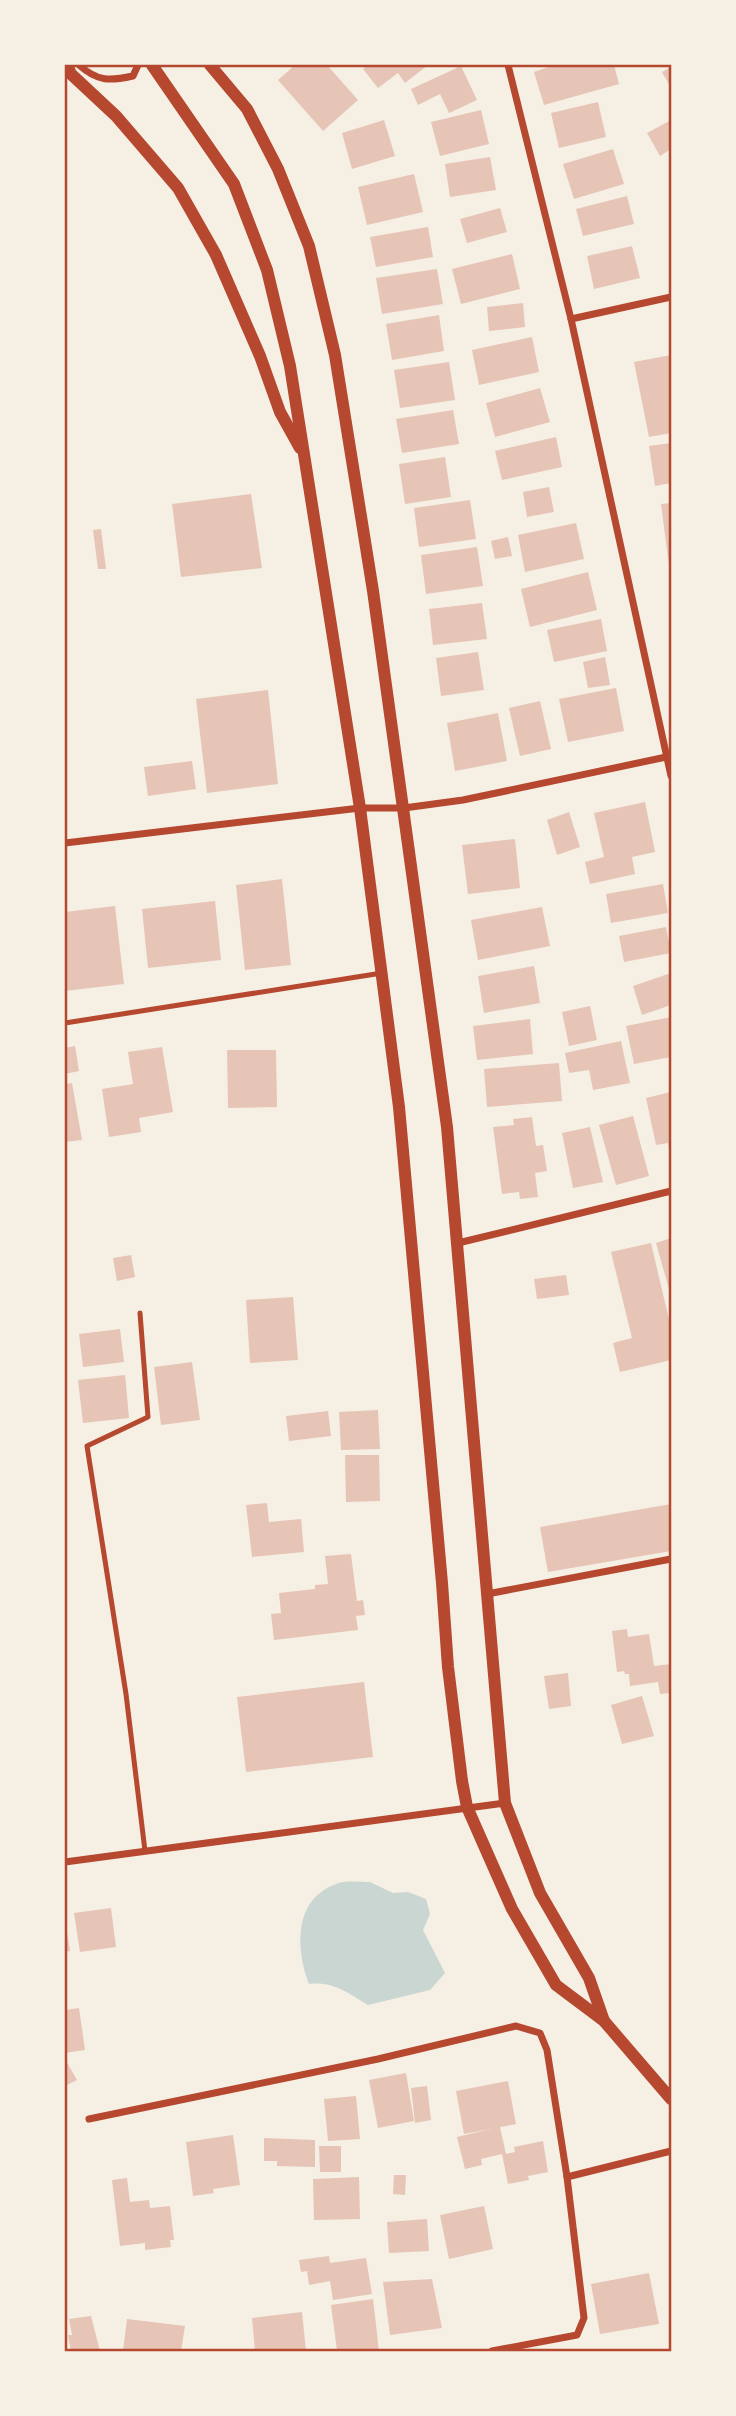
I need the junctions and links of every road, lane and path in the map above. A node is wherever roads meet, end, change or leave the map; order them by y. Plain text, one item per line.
1 (67, 65) edge
2 (79, 65) edge
3 (138, 65) edge
4 (152, 65) edge
5 (209, 65) edge
6 (508, 65) edge
7 (671, 297) edge
8 (571, 318) junction
9 (305, 458) junction
10 (669, 757) edge
11 (671, 776) edge
12 (360, 808) junction
13 (404, 808) junction
14 (65, 843) edge
15 (382, 973) junction
16 (65, 1023) edge
17 (671, 1191) edge
18 (458, 1243) junction
19 (140, 1313) dead end
20 (671, 1559) edge
21 (486, 1594) junction
22 (505, 1803) junction
23 (467, 1807) junction
24 (145, 1851) junction
25 (65, 1862) edge
26 (604, 2021) junction
27 (671, 2099) edge
28 (89, 2119) dead end
29 (671, 2151) edge
30 (567, 2178) junction
31 (492, 2351) edge

1 - 9 street
2 - 3 street
4 - 9 street
5 - 13 street
6 - 8 street
7 - 8 street
8 - 10 street
9 - 12 street
10 - 11 street
10 - 13 street
12 - 13 street
12 - 14 street
12 - 15 street
13 - 18 street
15 - 16 lane
15 - 23 street
17 - 18 street
18 - 21 street
19 - 24 lane
20 - 21 street
21 - 22 street
22 - 23 street
22 - 26 street
23 - 24 street
23 - 26 street
24 - 25 street
26 - 27 street
28 - 30 street
29 - 30 street
30 - 31 street

